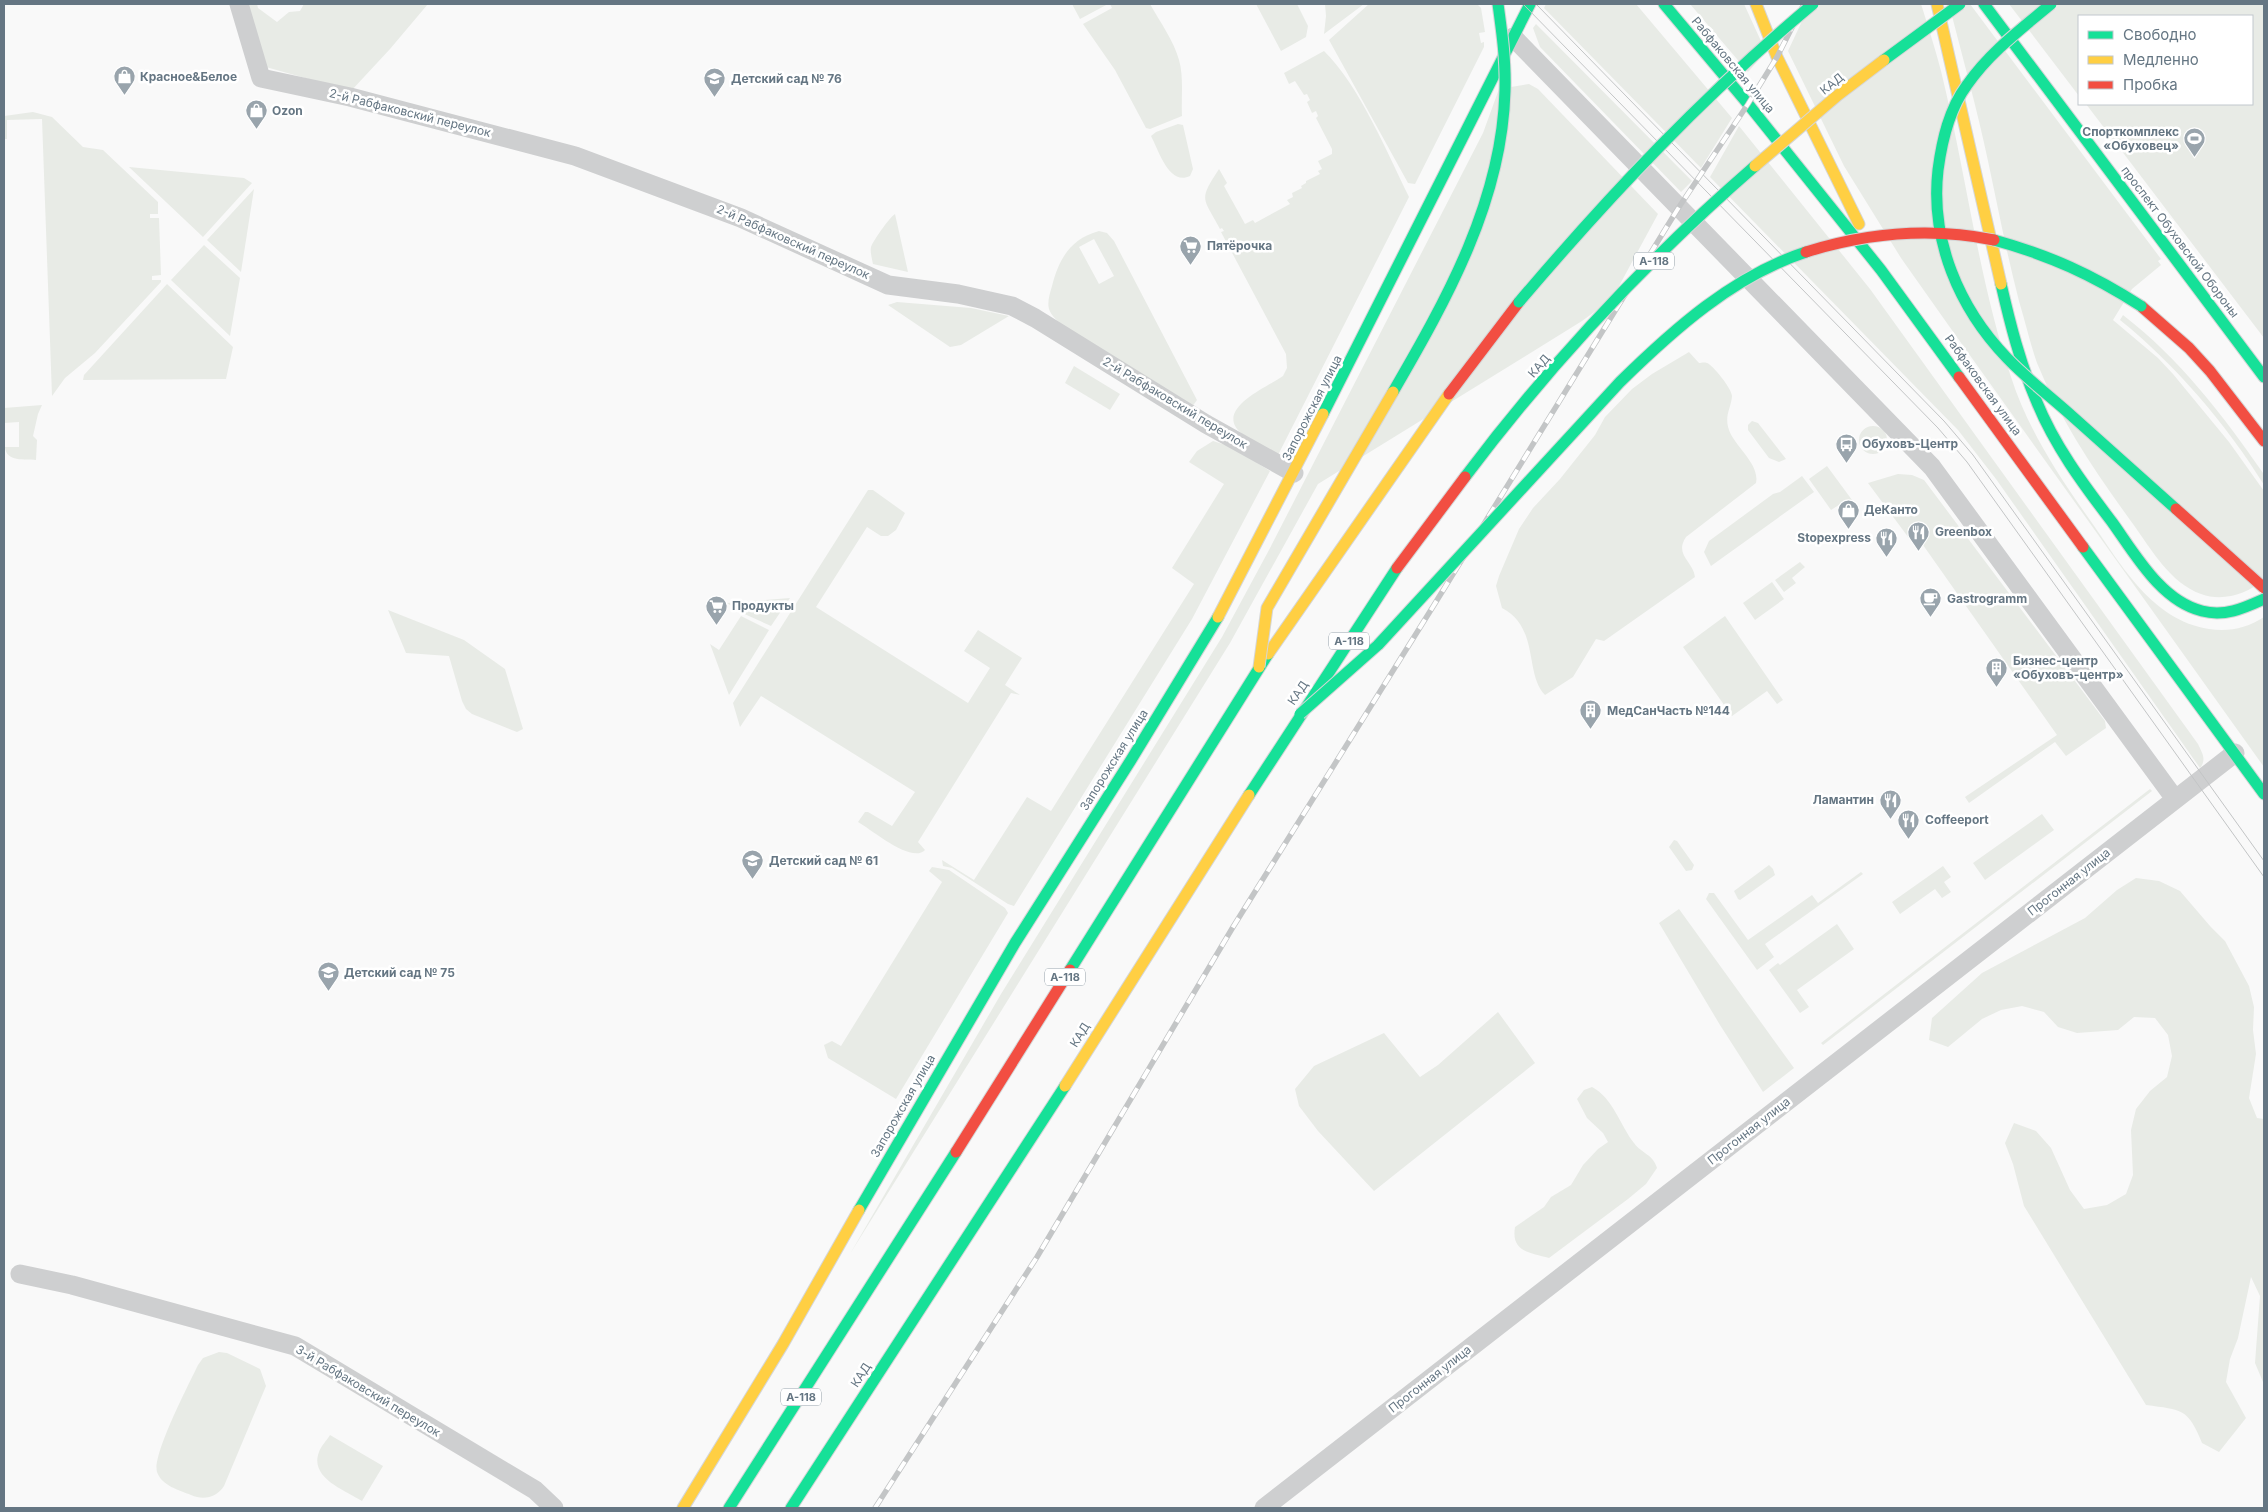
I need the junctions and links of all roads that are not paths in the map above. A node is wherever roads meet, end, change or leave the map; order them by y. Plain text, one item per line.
1 (239, 4) edge
2 (1498, 4) edge
3 (1530, 4) edge
4 (1664, 4) edge
5 (1756, 4) edge
6 (1813, 4) edge
7 (1937, 4) edge
8 (1960, 4) edge
9 (1984, 4) edge
10 (2051, 4) edge
11 (1513, 37) junction
12 (1881, 270) junction
13 (2264, 377) edge
14 (2264, 440) edge
15 (1294, 473) junction
16 (2264, 588) edge
17 (2264, 599) edge
18 (1259, 667) junction
19 (1300, 714) junction
20 (2235, 753) junction
21 (2264, 794) edge
22 (2175, 799) junction
23 (20, 1274) dead end
24 (554, 1508) edge
25 (683, 1508) edge
26 (729, 1508) edge
27 (791, 1508) edge
28 (1264, 1508) edge

1 - 15 street, 2-й Рабфаковский переулок
2 - 18 main road, bridge
3 - 11 main road, Запорожская улица
4 - 12 main road, Рабфаковская улица
5 - 12 main road
6 - 18 main road, А-118, bridge
7 - 17 main road
8 - 19 main road, КАД / А-118, bridge
9 - 13 main road, проспект Обуховской Обороны
10 - 16 main road, bridge
11 - 15 main road, Запорожская улица
11 - 22 street
12 - 20 main road, Рабфаковская улица
14 - 19 main road, bridge
15 - 25 main road, Запорожская улица
18 - 26 main road, А-118
19 - 27 main road, КАД / А-118
20 - 21 main road, Рабфаковская улица
20 - 22 street, Прогонная улица
22 - 28 street, Прогонная улица
23 - 24 street, 3-й Рабфаковский переулок

